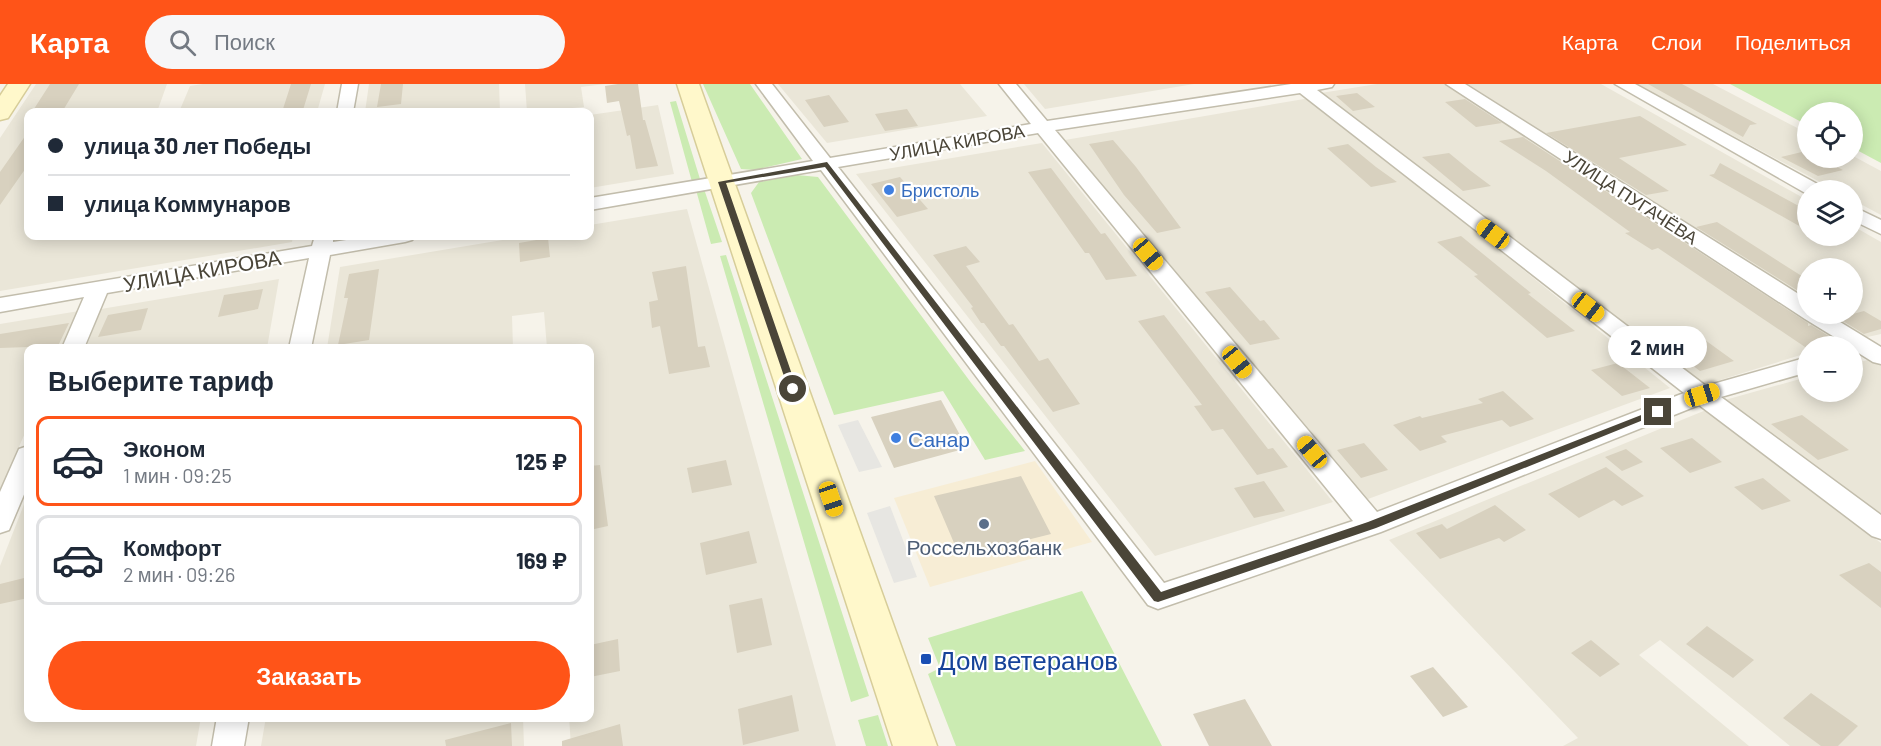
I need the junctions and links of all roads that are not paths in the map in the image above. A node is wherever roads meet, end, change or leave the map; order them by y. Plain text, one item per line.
1 (19, 84) edge
2 (350, 84) edge
3 (688, 84) edge
4 (764, 84) edge
5 (1007, 84) edge
6 (1326, 84) edge
7 (1454, 84) edge
8 (1623, 84) edge
9 (1301, 86) edge
10 (346, 108) edge
11 (0, 113) edge
12 (1043, 127) junction
13 (827, 165) junction
14 (1797, 181) edge
15 (722, 182) junction
16 (594, 203) edge
17 (1863, 218) edge
18 (1881, 228) edge
19 (358, 240) edge
20 (323, 243) edge
21 (98, 289) junction
22 (1797, 303) edge
23 (0, 305) edge
24 (1829, 324) edge
25 (75, 344) edge
26 (301, 344) edge
27 (1870, 350) edge
28 (1797, 367) edge
29 (1702, 395) junction
30 (24, 464) edge
31 (0, 523) edge
32 (1372, 525) junction
33 (1881, 529) edge
34 (232, 722) edge
35 (228, 746) edge
36 (915, 746) edge

1 - 11 street
2 - 10 street
3 - 15 street
4 - 13 street
5 - 12 street
6 - 9 street, УЛИЦА КИРОВА
7 - 22 street, УЛИЦА ПУГАЧЁВА
8 - 14 street
9 - 12 street, УЛИЦА КИРОВА
9 - 29 street
12 - 13 street, УЛИЦА КИРОВА
12 - 32 street
13 - 15 street, УЛИЦА КИРОВА
13 - 32 street
15 - 16 street, УЛИЦА КИРОВА
15 - 36 street
17 - 18 street
19 - 20 street, УЛИЦА КИРОВА
20 - 21 street, УЛИЦА КИРОВА
20 - 26 street
21 - 23 street, УЛИЦА КИРОВА
21 - 25 street
24 - 27 street
28 - 29 street
29 - 32 street
29 - 33 street
30 - 31 street
34 - 35 street

